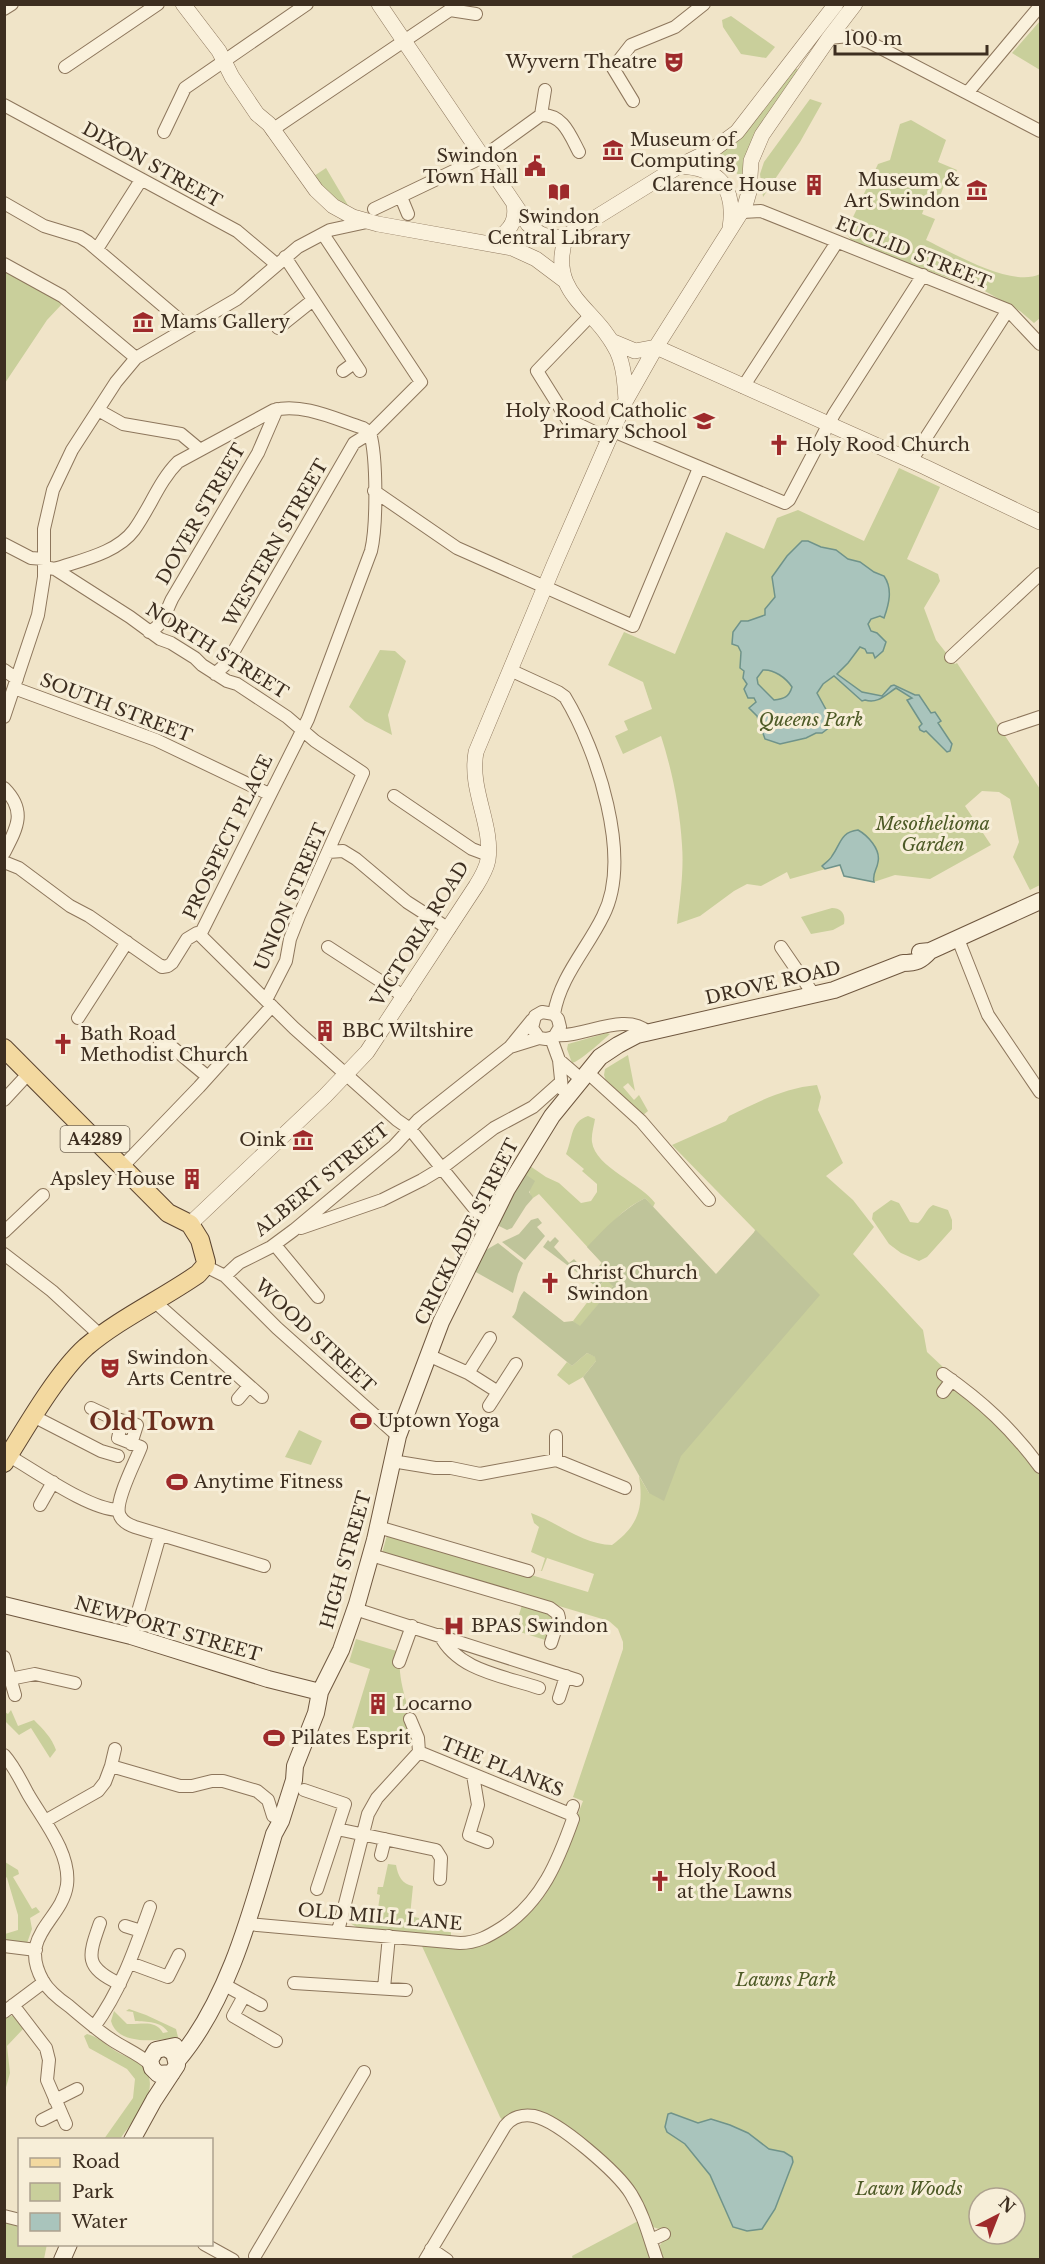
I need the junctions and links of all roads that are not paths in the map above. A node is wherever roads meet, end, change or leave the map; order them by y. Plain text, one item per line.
1 (12, 4) edge
2 (158, 4) edge
3 (183, 4) edge
4 (308, 4) edge
5 (379, 4) edge
6 (836, 4) edge
7 (855, 4) edge
8 (699, 6) edge
9 (1041, 6) edge
10 (4, 9) edge
11 (476, 14) dead end
12 (829, 38) junction
13 (404, 41) junction
14 (225, 60) junction
15 (65, 67) dead end
16 (545, 90) dead end
17 (968, 92) junction
18 (633, 101) dead end
19 (4, 105) edge
20 (541, 115) junction
21 (272, 130) junction
22 (1041, 131) edge
23 (164, 132) dead end
24 (579, 152) dead end
25 (483, 157) junction
26 (679, 166) junction
27 (141, 180) junction
28 (749, 191) junction
29 (401, 197) junction
30 (4, 203) edge
31 (514, 204) junction
32 (338, 209) junction
33 (761, 211) junction
34 (742, 212) junction
35 (408, 214) dead end
36 (372, 216) junction
37 (730, 230) junction
38 (327, 232) junction
39 (566, 236) junction
40 (837, 242) junction
41 (490, 244) junction
42 (97, 249) junction
43 (280, 261) junction
44 (4, 264) edge
45 (923, 275) junction
46 (564, 280) junction
47 (313, 300) junction
48 (1008, 310) junction
49 (590, 316) junction
50 (188, 327) junction
51 (278, 328) dead end
52 (611, 341) junction
53 (1041, 344) edge
54 (656, 347) junction
55 (136, 358) junction
56 (343, 371) dead end
57 (743, 387) junction
58 (626, 400) junction
59 (98, 410) junction
60 (277, 410) junction
61 (828, 424) junction
62 (370, 433) junction
63 (611, 435) junction
64 (199, 449) junction
65 (911, 461) junction
66 (699, 468) junction
67 (374, 491) junction
68 (1041, 522) edge
69 (4, 544) edge
70 (48, 565) junction
71 (1041, 574) edge
72 (545, 587) junction
73 (149, 632) junction
74 (951, 657) dead end
75 (4, 670) edge
76 (510, 670) junction
77 (215, 674) junction
78 (16, 684) junction
79 (4, 717) edge
80 (1041, 717) edge
81 (1004, 729) dead end
82 (302, 730) junction
83 (363, 776) joint
84 (4, 788) edge
85 (269, 794) junction
86 (394, 796) dead end
87 (328, 852) junction
88 (4, 853) edge
89 (488, 855) junction
90 (4, 862) edge
91 (1041, 901) edge
92 (449, 929) junction
93 (200, 935) junction
94 (958, 939) junction
95 (127, 942) junction
96 (328, 947) dead end
97 (781, 947) dead end
98 (814, 995) junction
99 (405, 997) junction
100 (269, 1003) junction
101 (554, 1014) junction
102 (78, 1018) dead end
103 (532, 1020) junction
104 (648, 1032) junction
105 (549, 1037) junction
106 (626, 1040) joint
107 (510, 1047) junction
108 (4, 1048) edge
109 (152, 1055) dead end
110 (559, 1060) junction
111 (29, 1073) junction
112 (347, 1074) junction
113 (584, 1075) junction
114 (208, 1077) junction
115 (561, 1082) junction
116 (1041, 1092) edge
117 (4, 1100) edge
118 (562, 1103) junction
119 (410, 1129) junction
120 (122, 1167) junction
121 (442, 1168) junction
122 (43, 1195) dead end
123 (709, 1200) dead end
124 (483, 1219) dead end
125 (190, 1224) junction
126 (294, 1230) junction
127 (4, 1233) edge
128 (275, 1245) junction
129 (4, 1254) edge
130 (205, 1266) junction
131 (225, 1276) junction
132 (318, 1297) dead end
133 (155, 1302) junction
134 (101, 1336) junction
135 (490, 1338) dead end
136 (428, 1355) junction
137 (516, 1364) dead end
138 (468, 1373) junction
139 (249, 1386) junction
140 (498, 1392) junction
141 (943, 1392) dead end
142 (262, 1397) dead end
143 (238, 1399) dead end
144 (489, 1406) dead end
145 (91, 1408) dead end
146 (33, 1416) junction
147 (398, 1436) junction
148 (556, 1436) dead end
149 (118, 1456) dead end
150 (7, 1460) edge
151 (556, 1460) junction
152 (392, 1461) junction
153 (1041, 1467) edge
154 (57, 1484) junction
155 (625, 1488) dead end
156 (40, 1505) dead end
157 (118, 1510) junction
158 (378, 1527) junction
159 (160, 1535) junction
160 (371, 1555) junction
161 (264, 1566) dead end
162 (528, 1571) dead end
163 (5, 1608) edge
164 (356, 1609) junction
165 (412, 1626) junction
166 (440, 1635) junction
167 (131, 1636) junction
168 (552, 1643) dead end
169 (4, 1657) edge
170 (399, 1662) dead end
171 (10, 1679) junction
172 (75, 1683) dead end
173 (539, 1688) dead end
174 (320, 1692) junction
175 (15, 1695) dead end
176 (559, 1698) dead end
177 (410, 1719) dead end
178 (115, 1749) dead end
179 (419, 1752) junction
180 (4, 1755) edge
181 (111, 1766) junction
182 (296, 1767) junction
183 (473, 1775) junction
184 (304, 1790) dead end
185 (571, 1810) joint
186 (273, 1816) junction
187 (45, 1821) junction
188 (337, 1829) junction
189 (274, 1834) junction
190 (361, 1835) junction
191 (385, 1839) junction
192 (486, 1842) dead end
193 (381, 1855) dead end
194 (440, 1879) dead end
195 (317, 1889) dead end
196 (150, 1907) dead end
197 (100, 1923) dead end
198 (247, 1923) junction
199 (124, 1926) dead end
200 (141, 1931) junction
201 (338, 1931) junction
202 (389, 1936) junction
203 (4, 1946) edge
204 (36, 1950) junction
205 (179, 1955) dead end
206 (130, 1963) junction
207 (44, 1982) junction
208 (294, 1983) dead end
209 (120, 1984) junction
210 (223, 1984) junction
211 (384, 1988) junction
212 (406, 1990) dead end
213 (244, 1996) junction
214 (9, 2009) edge
215 (245, 2023) junction
216 (94, 2027) junction
217 (276, 2041) dead end
218 (122, 2046) junction
219 (169, 2058) junction
220 (151, 2066) junction
221 (364, 2072) dead end
222 (77, 2089) dead end
223 (154, 2100) junction
224 (58, 2105) junction
225 (42, 2120) dead end
226 (66, 2124) dead end
227 (133, 2138) edge
228 (664, 2234) dead end
229 (651, 2240) junction
230 (208, 2246) edge
231 (428, 2254) edge
232 (256, 2258) edge
233 (235, 2259) edge
234 (447, 2259) edge
235 (657, 2259) edge

1 - 10 street
2 - 15 street
3 - 14 street
4 - 14 street
5 - 13 street
6 - 26 street
7 - 12 street, VICTORIA ROAD
8 - 18 street
9 - 17 street
11 - 13 street
12 - 17 street
12 - 28 street, VICTORIA ROAD
13 - 21 street
13 - 25 street
14 - 21 street
14 - 23 street
16 - 20 street
17 - 22 street
19 - 27 street, DIXON STREET
20 - 24 street
20 - 25 street
21 - 32 street
25 - 29 street
25 - 31 street
26 - 37 street
26 - 39 street
27 - 42 street
27 - 43 street, DIXON STREET
28 - 33 street
28 - 34 street, VICTORIA ROAD
29 - 35 street
29 - 36 street
30 - 42 street
31 - 39 street
31 - 41 street
32 - 36 street
32 - 38 street
33 - 34 street, EUCLID STREET
33 - 40 street, EUCLID STREET
34 - 37 street, VICTORIA ROAD
36 - 38 street
36 - 41 street
37 - 54 street, VICTORIA ROAD
38 - 43 street
38 - 62 street, WESTERN STREET
39 - 46 street
40 - 45 street, EUCLID STREET
40 - 57 street
41 - 46 street
42 - 50 street
43 - 47 street, DIXON STREET
43 - 50 street
44 - 55 street
45 - 48 street, EUCLID STREET
45 - 61 street
46 - 49 street, VICTORIA ROAD
47 - 51 street
47 - 56 street, DIXON STREET
48 - 53 street, EUCLID STREET
48 - 65 street
49 - 52 street, VICTORIA ROAD
49 - 63 street
50 - 55 street
52 - 54 street
52 - 58 street, VICTORIA ROAD
54 - 57 street
54 - 58 street, VICTORIA ROAD
55 - 59 street
57 - 61 street
58 - 63 street, VICTORIA ROAD
59 - 64 street
59 - 70 street
60 - 62 street
60 - 64 street
60 - 73 street, DOVER STREET
61 - 65 street
61 - 66 street
62 - 67 street, PROSPECT PLACE
62 - 77 street, WESTERN STREET
63 - 66 street
63 - 72 street, VICTORIA ROAD
64 - 70 street
65 - 68 street
66 - 72 street
67 - 72 street
67 - 82 street, PROSPECT PLACE
69 - 70 street, NORTH STREET
70 - 73 street, NORTH STREET
70 - 78 street
71 - 74 street
72 - 76 street, VICTORIA ROAD
73 - 77 street, NORTH STREET
75 - 78 street, SOUTH STREET
76 - 89 street, VICTORIA ROAD
76 - 101 street
77 - 82 street, NORTH STREET
78 - 79 street
78 - 85 street, SOUTH STREET
80 - 81 street
82 - 83 street, NORTH STREET
82 - 85 street, PROSPECT PLACE
83 - 87 street, UNION STREET
84 - 88 street
85 - 93 street, PROSPECT PLACE
86 - 89 street
87 - 92 street
87 - 100 street, UNION STREET
89 - 92 street, VICTORIA ROAD
90 - 95 street
91 - 94 main road, DROVE ROAD
92 - 99 street, VICTORIA ROAD
93 - 95 street
93 - 100 street, PROSPECT PLACE
94 - 98 main road, DROVE ROAD
94 - 116 street
95 - 102 street
96 - 99 street
97 - 98 street
98 - 104 main road, DROVE ROAD
99 - 112 street, VICTORIA ROAD
100 - 112 street, PROSPECT PLACE
100 - 114 street
101 - 103 street
101 - 105 street
103 - 105 street
103 - 107 street
104 - 105 street, DROVE ROAD
104 - 106 main road, DROVE ROAD
105 - 107 street, DROVE ROAD
105 - 110 street
106 - 113 main road, CRICKLADE STREET
107 - 119 street, ALBERT STREET
108 - 111 main road, A4289
109 - 114 street
110 - 113 street
110 - 115 street
111 - 117 street
111 - 120 main road, A4289
112 - 119 street, PROSPECT PLACE
112 - 125 street, VICTORIA ROAD
113 - 118 main road, CRICKLADE STREET
113 - 123 street
114 - 120 street
115 - 118 street
115 - 121 street
118 - 136 main road, CRICKLADE STREET
119 - 121 street, PROSPECT PLACE
119 - 126 street, ALBERT STREET
120 - 125 main road, A4289
121 - 124 street, PROSPECT PLACE
121 - 126 street
122 - 127 street
125 - 130 main road
126 - 128 street, ALBERT STREET
128 - 131 street, ALBERT STREET
128 - 132 street
129 - 134 street
130 - 131 street, WOOD STREET
130 - 133 main road
131 - 147 street, WOOD STREET
133 - 134 main road
133 - 139 street
134 - 146 main road
135 - 138 street
136 - 138 street
136 - 147 main road, CRICKLADE STREET
137 - 140 street
138 - 140 street
139 - 142 street
139 - 143 street
140 - 144 street
141 - 153 street
145 - 157 street
146 - 149 street
146 - 150 main road
147 - 152 main road, HIGH STREET
148 - 151 street
150 - 154 street
151 - 152 street
151 - 155 street
152 - 158 main road, HIGH STREET
154 - 156 street
154 - 157 street
157 - 159 street
158 - 160 main road, HIGH STREET
158 - 162 street
159 - 161 street
159 - 167 street
160 - 164 main road, HIGH STREET
160 - 168 street
163 - 167 main road, NEWPORT STREET
164 - 165 street
164 - 174 main road, HIGH STREET
165 - 166 street
165 - 170 street
166 - 173 street
166 - 176 street
167 - 174 main road, NEWPORT STREET
169 - 171 street
171 - 172 street
171 - 175 street
174 - 182 main road, HIGH STREET
177 - 179 street, THE PLANKS
178 - 181 street
179 - 183 street, THE PLANKS
179 - 190 street
180 - 187 street
181 - 186 street
181 - 187 street
182 - 186 main road
182 - 189 main road
183 - 185 street, THE PLANKS
183 - 192 street
184 - 188 street
185 - 202 street, OLD MILL LANE
186 - 189 main road
187 - 204 street
188 - 190 street
188 - 195 street
189 - 198 main road
190 - 191 street
190 - 201 street
191 - 193 street
191 - 194 street
196 - 200 street
197 - 209 street
198 - 201 street, OLD MILL LANE
198 - 210 main road
199 - 200 street
200 - 206 street
201 - 202 street, OLD MILL LANE
202 - 211 street
203 - 204 street
204 - 207 street
205 - 206 street
206 - 209 street
207 - 214 street
207 - 216 street
208 - 211 street
209 - 216 street
210 - 213 street
210 - 219 main road
211 - 212 street
213 - 215 street
213 - 215 street
214 - 224 street
215 - 217 street
216 - 218 street
218 - 219 street
218 - 220 street
219 - 220 main road
219 - 220 main road
219 - 223 main road
220 - 223 main road
221 - 232 street
222 - 224 street
223 - 227 main road
224 - 225 street
224 - 226 street
228 - 229 street
229 - 231 street
229 - 235 street
230 - 233 street
231 - 234 street
232 - 233 street

